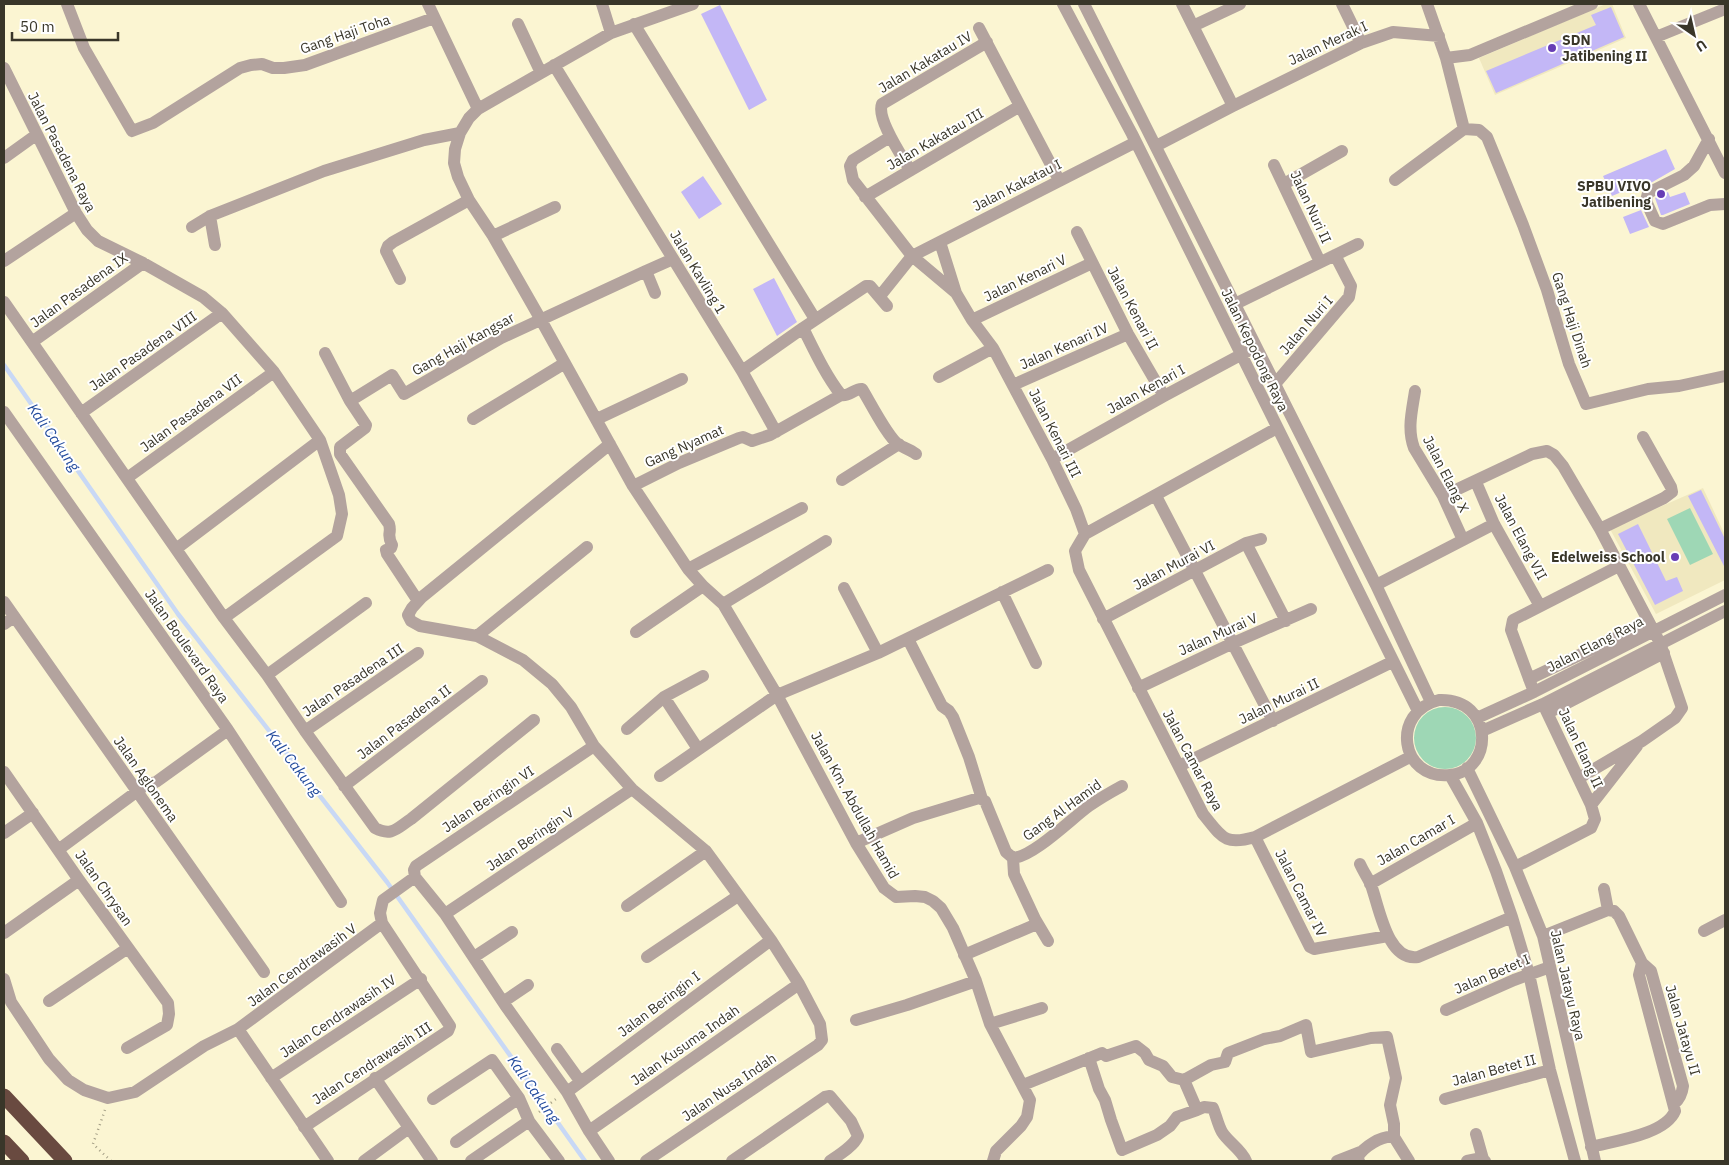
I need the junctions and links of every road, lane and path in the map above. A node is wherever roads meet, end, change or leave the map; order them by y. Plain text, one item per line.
1 (67, 4) edge
2 (428, 4) edge
3 (602, 4) edge
4 (693, 4) edge
5 (1064, 4) edge
6 (1084, 4) edge
7 (1182, 4) edge
8 (1240, 4) edge
9 (1342, 4) edge
10 (1427, 4) edge
11 (1592, 4) edge
12 (1639, 4) edge
13 (1725, 9) edge
14 (434, 18) junction
15 (518, 24) dead end
16 (634, 24) junction
17 (1193, 26) junction
18 (979, 28) dead end
19 (611, 33) junction
20 (1439, 36) junction
21 (1656, 37) junction
22 (987, 42) junction
23 (1361, 43) junction
24 (1446, 58) junction
25 (554, 65) junction
26 (4, 68) edge
27 (541, 73) junction
28 (1020, 106) junction
29 (1233, 106) junction
30 (478, 109) junction
31 (1146, 127) junction
32 (1464, 129) junction
33 (460, 133) junction
34 (36, 135) junction
35 (890, 136) junction
36 (1134, 138) junction
37 (1709, 139) junction
38 (1158, 151) junction
39 (1342, 151) dead end
40 (4, 158) edge
41 (1722, 158) edge
42 (1146, 164) junction
43 (1274, 165) dead end
44 (910, 170) junction
45 (1725, 173) edge
46 (1059, 180) junction
47 (1395, 180) dead end
48 (1284, 184) junction
49 (864, 197) junction
50 (469, 200) junction
51 (1725, 204) edge
52 (555, 207) dead end
53 (76, 213) junction
54 (210, 216) junction
55 (192, 227) dead end
56 (1077, 232) dead end
57 (493, 236) junction
58 (940, 242) junction
59 (1358, 244) dead end
60 (215, 245) dead end
61 (1335, 255) junction
62 (912, 256) junction
63 (673, 259) junction
64 (4, 261) edge
65 (1092, 262) junction
66 (1320, 262) junction
67 (143, 263) junction
68 (646, 271) junction
69 (400, 280) dead end
70 (655, 293) dead end
71 (956, 293) junction
72 (4, 302) edge
73 (1235, 304) junction
74 (222, 313) junction
75 (815, 319) junction
76 (541, 320) junction
77 (972, 320) junction
78 (803, 328) junction
79 (1128, 334) junction
80 (32, 342) junction
81 (1257, 347) junction
82 (994, 348) junction
83 (325, 353) dead end
84 (1241, 355) junction
85 (565, 363) junction
86 (742, 371) junction
87 (274, 372) junction
88 (1725, 376) edge
89 (939, 377) dead end
90 (682, 379) dead end
91 (1275, 384) junction
92 (1013, 385) junction
93 (1415, 392) dead end
94 (841, 395) junction
95 (1164, 396) junction
96 (350, 401) junction
97 (4, 412) edge
98 (82, 414) junction
99 (473, 419) dead end
100 (597, 419) junction
101 (1276, 428) junction
102 (776, 432) junction
103 (1642, 436) dead end
104 (320, 440) junction
105 (610, 444) junction
106 (899, 444) junction
107 (916, 454) dead end
108 (1052, 459) junction
109 (126, 478) junction
110 (842, 480) dead end
111 (1476, 482) junction
112 (633, 486) junction
113 (1156, 496) junction
114 (1443, 496) junction
115 (802, 508) dead end
116 (1494, 524) junction
117 (1600, 529) junction
118 (1086, 534) junction
119 (1261, 539) dead end
120 (1462, 540) junction
121 (826, 541) dead end
122 (1246, 543) junction
123 (588, 547) dead end
124 (176, 549) junction
125 (1619, 566) junction
126 (688, 569) junction
127 (1048, 570) dead end
128 (1194, 572) junction
129 (1376, 585) junction
130 (703, 586) junction
131 (844, 588) dead end
132 (1002, 592) junction
133 (1725, 595) edge
134 (418, 601) junction
135 (4, 602) edge
136 (366, 603) dead end
137 (723, 604) junction
138 (1540, 606) junction
139 (1311, 609) dead end
140 (1725, 611) edge
141 (224, 618) junction
142 (9, 620) edge
143 (1103, 620) junction
144 (1286, 621) junction
145 (1648, 628) junction
146 (636, 632) dead end
147 (477, 636) junction
148 (908, 639) junction
149 (1231, 644) junction
150 (1662, 648) junction
151 (418, 653) dead end
152 (878, 653) junction
153 (1392, 662) junction
154 (1036, 663) dead end
155 (267, 675) junction
156 (703, 676) dead end
157 (1529, 679) junction
158 (482, 681) dead end
159 (1138, 688) junction
160 (1534, 692) junction
161 (777, 695) junction
162 (664, 697) junction
163 (1431, 702) junction
164 (1546, 708) junction
165 (1418, 711) junction
166 (1477, 718) junction
167 (534, 720) dead end
168 (1273, 721) junction
169 (225, 726) junction
170 (627, 729) dead end
171 (1482, 730) junction
172 (305, 731) junction
173 (1642, 741) junction
174 (594, 746) junction
175 (698, 749) junction
176 (1410, 757) junction
177 (1179, 766) junction
178 (1467, 768) junction
179 (4, 772) edge
180 (1450, 775) junction
181 (660, 776) dead end
182 (1578, 778) junction
183 (344, 786) junction
184 (1122, 786) dead end
185 (142, 788) junction
186 (632, 790) junction
187 (982, 799) junction
188 (1591, 806) junction
189 (33, 813) junction
190 (1477, 823) junction
191 (4, 833) edge
192 (1256, 837) junction
193 (856, 843) junction
194 (58, 850) junction
195 (706, 851) junction
196 (1013, 858) junction
197 (1360, 864) dead end
198 (1515, 867) junction
199 (79, 880) junction
200 (412, 880) junction
201 (1370, 884) junction
202 (1604, 889) dead end
203 (738, 896) junction
204 (341, 902) dead end
205 (627, 906) dead end
206 (1608, 910) junction
207 (445, 914) junction
208 (1512, 918) junction
209 (1725, 920) edge
210 (382, 923) junction
211 (1037, 924) junction
212 (1704, 931) dead end
213 (512, 932) dead end
214 (4, 933) edge
215 (1388, 936) junction
216 (1543, 936) junction
217 (770, 940) junction
218 (1048, 941) dead end
219 (128, 948) junction
220 (964, 955) junction
221 (474, 957) junction
222 (647, 957) dead end
223 (1550, 967) junction
224 (264, 972) dead end
225 (1529, 974) junction
226 (420, 979) junction
227 (4, 980) edge
228 (976, 981) junction
229 (799, 984) junction
230 (528, 985) dead end
231 (49, 1001) dead end
232 (504, 1002) junction
233 (1042, 1008) dead end
234 (1446, 1010) dead end
235 (856, 1020) dead end
236 (990, 1024) junction
237 (238, 1029) junction
238 (127, 1048) dead end
239 (557, 1048) dead end
240 (1089, 1058) junction
241 (1550, 1070) junction
242 (271, 1078) junction
243 (375, 1078) junction
244 (1184, 1080) junction
245 (580, 1081) junction
246 (1023, 1085) junction
247 (564, 1094) junction
248 (4, 1096) edge
249 (108, 1098) junction
250 (433, 1099) dead end
251 (1445, 1099) dead end
252 (520, 1101) junction
253 (1197, 1110) junction
254 (532, 1118) junction
255 (304, 1126) junction
256 (409, 1128) junction
257 (589, 1131) junction
258 (1476, 1134) dead end
259 (1394, 1137) junction
260 (4, 1142) edge
261 (456, 1142) dead end
262 (1591, 1147) junction
263 (1360, 1157) edge
264 (832, 1160) edge
265 (1484, 1160) edge
266 (22, 1161) edge
267 (66, 1161) edge
268 (111, 1161) edge
269 (328, 1161) edge
270 (364, 1161) edge
271 (432, 1161) edge
272 (471, 1161) edge
273 (559, 1161) edge
274 (609, 1161) edge
275 (646, 1161) edge
276 (732, 1161) edge
277 (994, 1161) edge
278 (1246, 1161) edge
279 (1337, 1161) edge
280 (1409, 1161) edge
281 (1467, 1161) edge
282 (1575, 1161) edge
283 (1595, 1161) edge

1 - 14 street, Gang Haji Toha
2 - 14 street
3 - 19 street
4 - 16 street
5 - 36 street, Jalan Kepodong Raya
6 - 31 street, Jalan Kepodong Raya
7 - 17 street
8 - 17 street
9 - 23 street
10 - 20 street
11 - 24 street
12 - 21 street
13 - 21 street
14 - 30 street
15 - 27 street
16 - 19 street
16 - 75 street
17 - 29 street
18 - 22 street
19 - 25 street
20 - 23 street, Jalan Merak I
20 - 24 street
21 - 37 street
22 - 28 street
22 - 35 street, Jalan Kakatau IV
23 - 29 street, Jalan Merak I
24 - 32 street
25 - 27 street
25 - 63 street, Jalan Kavling 1
26 - 34 street, Jalan Pasadena Raya
27 - 30 street
28 - 44 street, Jalan Kakatau III
28 - 46 street
29 - 38 street, Jalan Merak I
30 - 33 street
31 - 36 street, Jalan Kakatau I
31 - 38 street, Jalan Kepodong Raya
32 - 47 street
32 - 88 street, Gang Haji Dinah
33 - 50 street, Jalan Km. Abdullah Hamid
33 - 54 street
34 - 40 street
34 - 53 street, Jalan Pasadena Raya
35 - 44 street, Jalan Kakatau IV
35 - 49 street
36 - 42 street, Jalan Kepodong Raya
36 - 46 street, Jalan Kakatau I
37 - 41 street
37 - 51 street
38 - 42 street, Jalan Merak I
38 - 73 street, Jalan Kepodong Raya
39 - 48 street
41 - 45 street
42 - 84 street, Jalan Kepodong Raya
43 - 48 street, Jalan Nuri II
44 - 49 street, Jalan Kakatau III
46 - 58 street, Jalan Kakatau I
48 - 66 street, Jalan Nuri II
49 - 62 street
50 - 57 street, Jalan Km. Abdullah Hamid
50 - 69 street
52 - 57 street
53 - 64 street
53 - 67 street, Jalan Pasadena Raya
54 - 55 street
54 - 60 street
56 - 65 street, Jalan Kenari II
57 - 76 street, Jalan Km. Abdullah Hamid
58 - 62 street, Jalan Kakatau I
58 - 71 street, Jalan Kenari III
59 - 61 street
61 - 66 street
61 - 91 street, Jalan Nuri I
62 - 71 street, Jalan Kenari III
62 - 75 street
63 - 68 street
63 - 86 street, Jalan Kavling 1
65 - 77 street, Jalan Kenari V
65 - 79 street, Jalan Kenari II
66 - 73 street
67 - 74 street, Jalan Pasadena Raya
67 - 80 street, Jalan Pasadena IX
68 - 70 street
68 - 76 street
71 - 77 street, Jalan Kenari III
72 - 80 street
73 - 81 street, Jalan Kepodong Raya
74 - 87 street, Jalan Pasadena Raya
74 - 98 street, Jalan Pasadena VIII
75 - 78 street
76 - 85 street, Jalan Km. Abdullah Hamid
76 - 96 street, Gang Haji Kangsar
77 - 82 street, Jalan Kenari III
78 - 86 street
78 - 94 street
79 - 92 street, Jalan Kenari IV
79 - 95 street, Jalan Kenari II
80 - 98 street
81 - 84 street, Jalan Kenari I
81 - 91 street, Jalan Kepodong Raya
82 - 89 street
82 - 92 street, Jalan Kenari III
83 - 96 street
84 - 95 street, Jalan Kenari I
84 - 101 street, Jalan Kepodong Raya
85 - 99 street
85 - 100 street, Jalan Km. Abdullah Hamid
86 - 102 street, Jalan Kavling 1
87 - 104 street, Jalan Pasadena Raya
87 - 109 street, Jalan Pasadena VII
90 - 100 street
91 - 129 street, Jalan Kepodong Raya
92 - 108 street, Jalan Kenari III
93 - 114 street, Jalan Elang X
94 - 102 street
94 - 106 street
95 - 108 street, Jalan Kenari I
96 - 134 street
97 - 169 street, Jalan Boulevard Raya
98 - 109 street
100 - 105 street, Jalan Km. Abdullah Hamid
101 - 113 street
101 - 153 street, Jalan Kepodong Raya
102 - 112 street, Gang Nyamat
103 - 117 street
104 - 124 street
104 - 141 street, Jalan Pasadena Raya
105 - 112 street, Jalan Km. Abdullah Hamid
105 - 134 street
106 - 107 street
106 - 110 street
108 - 118 street, Jalan Kenari III
109 - 124 street
111 - 114 street
111 - 116 street, Jalan Elang VII
111 - 117 street
112 - 126 street, Jalan Km. Abdullah Hamid
113 - 118 street
113 - 128 street
114 - 120 street, Jalan Elang X
115 - 126 street
116 - 120 street
116 - 138 street, Jalan Elang VII
117 - 125 street
118 - 143 street, Jalan Camar Raya
119 - 122 street, Jalan Murai VI
120 - 129 street
121 - 137 street
122 - 128 street, Jalan Murai VI
122 - 144 street
123 - 147 street
124 - 141 street
125 - 138 street
125 - 145 street
126 - 130 street, Jalan Km. Abdullah Hamid
127 - 132 street
128 - 143 street, Jalan Murai VI
128 - 149 street
129 - 163 street, Jalan Kepodong Raya
130 - 137 street, Jalan Km. Abdullah Hamid
130 - 146 street
131 - 152 street
132 - 148 street
132 - 154 street
133 - 145 street, Jalan Elang Raya
134 - 147 street
135 - 142 street, Jalan Aglonema
136 - 155 street
137 - 161 street, Jalan Km. Abdullah Hamid
138 - 157 street
139 - 144 street, Jalan Murai V
140 - 150 street, Jalan Elang Raya
141 - 155 street
142 - 185 street, Jalan Aglonema
143 - 159 street, Jalan Camar Raya
144 - 149 street, Jalan Murai V
145 - 150 street
145 - 157 street
145 - 160 street, Jalan Elang Raya
147 - 174 street
148 - 152 street
148 - 187 street, Gang Al Hamid
149 - 159 street, Jalan Murai V
149 - 168 street
150 - 164 street, Jalan Elang Raya
150 - 173 street
151 - 172 street, Jalan Pasadena III
152 - 161 street
153 - 165 street, Jalan Kepodong Raya
153 - 168 street, Jalan Murai II
155 - 172 street
156 - 162 street
157 - 160 street
158 - 183 street, Jalan Pasadena II
159 - 177 street, Jalan Camar Raya
160 - 166 street, Jalan Elang Raya
161 - 175 street
161 - 193 street, Jalan Km. Abdullah Hamid
162 - 170 street
162 - 175 street
163 - 165 street
163 - 166 street
164 - 171 street, Jalan Elang Raya
164 - 182 street, Jalan Elang II
165 - 176 street
166 - 171 street
167 - 183 street
168 - 177 street, Jalan Murai II
169 - 185 street
169 - 204 street, Jalan Boulevard Raya
171 - 178 street
172 - 183 street
173 - 182 street
173 - 188 street
174 - 186 street
174 - 200 street, Jalan Beringin VI
175 - 181 street
176 - 180 street
176 - 192 street, Jalan Camar Raya
177 - 192 street, Jalan Camar Raya
178 - 180 street
178 - 198 street, Jalan Jatayu Raya
179 - 189 street, Jalan Chrysan
180 - 190 street
182 - 188 street, Jalan Elang II
184 - 196 street, Gang Al Hamid
185 - 194 street
185 - 224 street, Jalan Aglonema
186 - 195 street
186 - 207 street, Jalan Beringin V
187 - 193 street
187 - 196 street, Gang Al Hamid
188 - 198 street
189 - 191 street
189 - 194 street, Jalan Chrysan
190 - 201 street, Jalan Camar I
190 - 208 street
192 - 215 street, Jalan Camar IV
193 - 220 street, Jalan Km. Abdullah Hamid
194 - 199 street, Jalan Chrysan
195 - 203 street
195 - 205 street
196 - 211 street
197 - 201 street
198 - 216 street, Jalan Jatayu Raya
199 - 214 street
199 - 219 street, Jalan Chrysan
200 - 207 street
200 - 210 street
201 - 215 street
202 - 206 street
203 - 217 street
203 - 222 street
206 - 216 street
206 - 262 street, Jalan Jatayu II
207 - 221 street
208 - 215 street
208 - 225 street
209 - 212 street
210 - 226 street
210 - 237 street, Jalan Cendrawasih V
211 - 218 street
211 - 220 street
213 - 221 street
216 - 223 street, Jalan Jatayu Raya
217 - 229 street
217 - 245 street, Jalan Beringin I
219 - 231 street
219 - 238 street, Jalan Chrysan
220 - 228 street, Jalan Km. Abdullah Hamid
221 - 232 street
223 - 225 street, Jalan Betet I
223 - 262 street, Jalan Jatayu Raya
225 - 234 street, Jalan Betet I
225 - 241 street
226 - 242 street, Jalan Cendrawasih IV
226 - 243 street, Jalan Cendrawasih III
227 - 249 street
228 - 235 street
228 - 236 street, Jalan Km. Abdullah Hamid
229 - 257 street, Jalan Kusuma Indah
229 - 275 street, Jalan Nusa Indah
230 - 232 street
232 - 247 street
233 - 236 street
236 - 246 street, Jalan Km. Abdullah Hamid
237 - 242 street
237 - 249 street, Jalan Cendrawasih V
239 - 245 street
240 - 244 street
240 - 246 street
240 - 253 street
241 - 251 street, Jalan Betet II
241 - 282 street
242 - 255 street
243 - 255 street, Jalan Cendrawasih III
243 - 256 street
244 - 253 street
244 - 259 street
245 - 247 street, Jalan Beringin I
246 - 277 street, Jalan Km. Abdullah Hamid
247 - 254 path
247 - 257 street
248 - 267 highway
249 - 268 path
250 - 252 street
252 - 254 street
252 - 261 street
253 - 278 street
254 - 272 street
254 - 273 street
255 - 269 street
256 - 270 street
256 - 271 street
257 - 274 street
258 - 265 street
259 - 263 street
259 - 280 street
260 - 266 highway
262 - 283 street, Jalan Jatayu Raya
263 - 279 street
264 - 276 street
265 - 281 street

